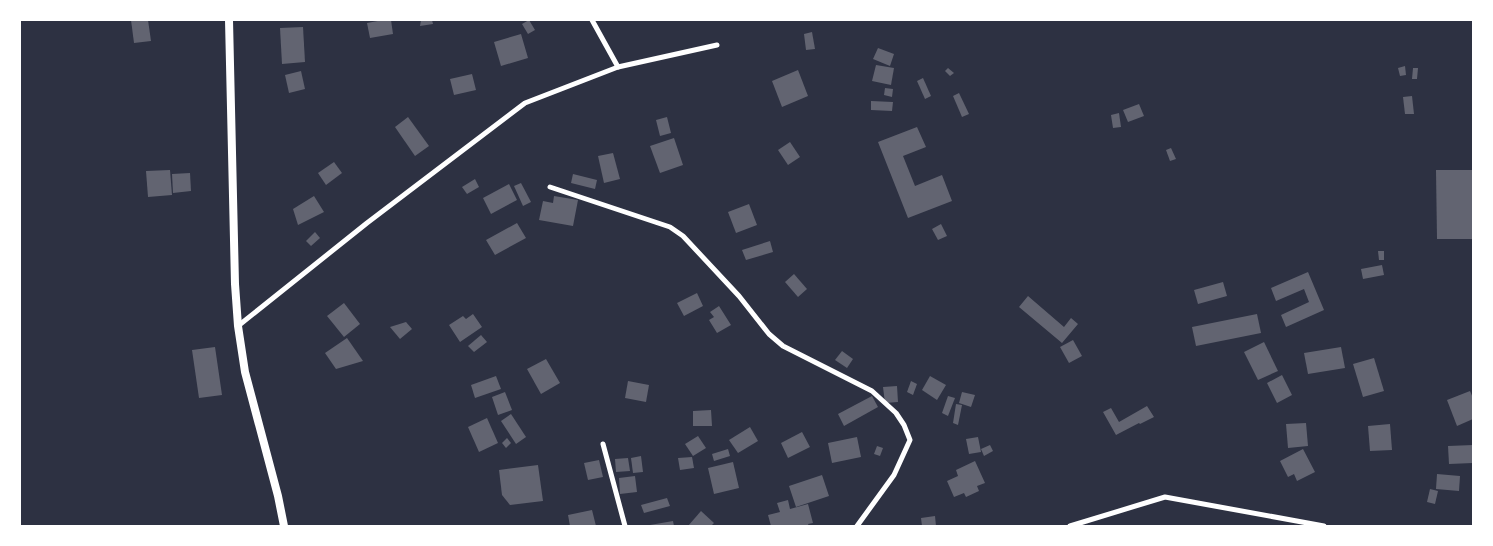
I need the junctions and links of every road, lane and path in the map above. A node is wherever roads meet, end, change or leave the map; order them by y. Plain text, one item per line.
1 (229, 20) edge
2 (592, 20) edge
3 (717, 45) dead end
4 (618, 67) junction
5 (550, 187) dead end
6 (238, 326) junction
7 (603, 444) dead end
8 (284, 526) edge
9 (625, 526) edge
10 (857, 526) edge
11 (1070, 526) edge
12 (1324, 526) edge

1 - 6 main road
2 - 4 street
3 - 4 street
4 - 6 street
5 - 10 street
6 - 8 main road
7 - 9 street
11 - 12 street

